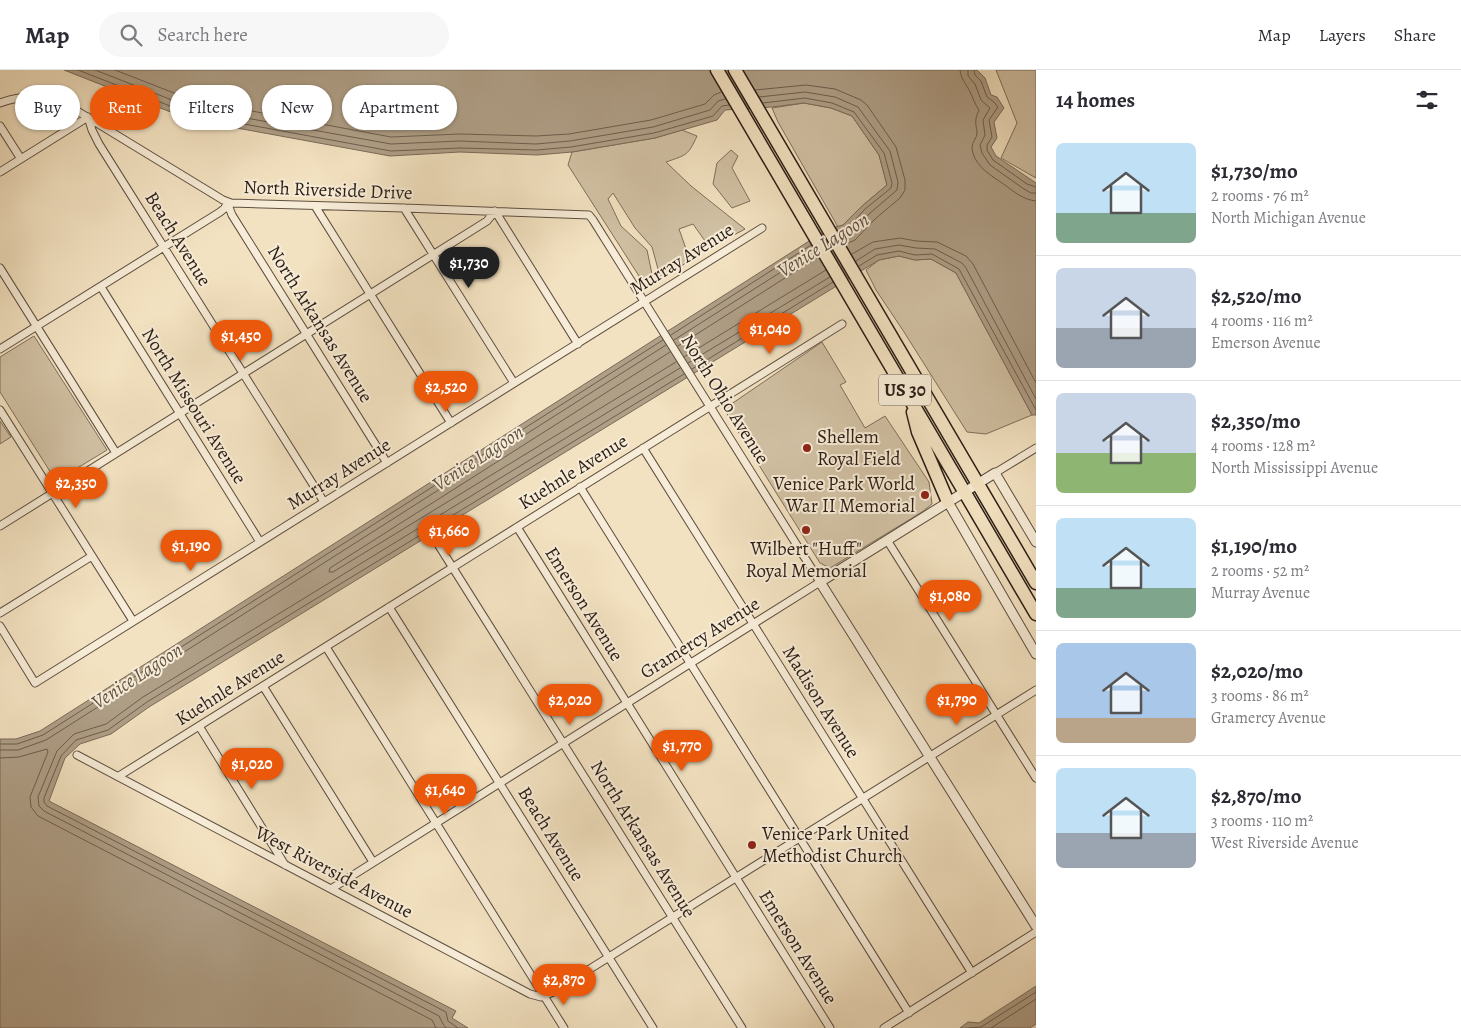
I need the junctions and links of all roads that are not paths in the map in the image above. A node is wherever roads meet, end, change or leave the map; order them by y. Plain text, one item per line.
1 (717, 70) edge
2 (735, 70) edge
3 (0, 103) edge
4 (88, 117) junction
5 (0, 126) edge
6 (21, 159) junction
7 (0, 172) edge
8 (227, 202) junction
9 (315, 206) junction
10 (404, 208) junction
11 (495, 211) junction
12 (593, 220) joint
13 (762, 228) dead end
14 (164, 247) junction
15 (434, 255) junction
16 (0, 268) edge
17 (101, 287) junction
18 (370, 294) junction
19 (644, 302) junction
20 (842, 324) dead end
21 (37, 326) junction
22 (307, 334) junction
23 (578, 344) junction
24 (0, 349) edge
25 (243, 374) junction
26 (514, 383) junction
27 (909, 398) junction
28 (710, 406) junction
29 (0, 410) edge
30 (180, 414) junction
31 (451, 423) junction
32 (643, 448) junction
33 (1036, 448) edge
34 (116, 453) junction
35 (387, 463) junction
36 (995, 473) junction
37 (978, 484) junction
38 (580, 488) junction
39 (965, 492) junction
40 (53, 494) junction
41 (324, 502) junction
42 (948, 502) junction
43 (0, 526) edge
44 (516, 528) junction
45 (887, 540) junction
46 (436, 541) dead end
47 (260, 542) junction
48 (1036, 542) edge
49 (92, 556) junction
50 (453, 567) junction
51 (820, 582) junction
52 (1036, 583) edge
53 (389, 607) junction
54 (0, 613) edge
55 (1036, 614) edge
56 (133, 621) junction
57 (754, 624) junction
58 (0, 626) edge
59 (326, 647) junction
60 (1036, 654) edge
61 (690, 664) junction
62 (263, 686) junction
63 (1036, 690) edge
64 (627, 704) junction
65 (996, 715) junction
66 (199, 726) junction
67 (563, 743) junction
68 (77, 755) dead end
69 (930, 757) junction
70 (119, 776) junction
71 (1036, 778) edge
72 (500, 784) junction
73 (863, 799) junction
74 (436, 823) junction
75 (800, 838) junction
76 (373, 862) junction
77 (286, 865) junction
78 (736, 878) junction
79 (332, 889) junction
80 (673, 918) junction
81 (1036, 926) edge
82 (1036, 932) edge
83 (609, 957) junction
84 (972, 973) junction
85 (545, 997) junction
86 (909, 1013) junction
87 (564, 1028) edge
88 (653, 1028) edge
89 (742, 1028) edge
90 (830, 1028) edge
91 (884, 1028) edge

1 - 27 highway, US 30
2 - 37 highway, US 30
3 - 4 street, North Riverside Drive
4 - 6 street
4 - 8 street, North Riverside Drive
4 - 14 street, Beach Avenue
5 - 6 street
6 - 7 street
8 - 9 street, North Riverside Drive
8 - 14 street
8 - 22 street, North Arkansas Avenue
9 - 10 street, North Riverside Drive
9 - 18 street
10 - 11 street, North Riverside Drive
10 - 15 street
11 - 12 street, North Riverside Drive
11 - 15 street
11 - 23 street
12 - 19 street, North Ohio Avenue
13 - 19 street, Murray Avenue
14 - 17 street
14 - 25 street, Beach Avenue
15 - 18 street
15 - 26 street
16 - 21 street
17 - 21 street
17 - 30 street, North Missouri Avenue
18 - 22 street
18 - 31 street
19 - 23 street, Murray Avenue
19 - 28 street, North Ohio Avenue
20 - 28 street, Kuehnle Avenue
21 - 24 street
21 - 34 street
22 - 25 street
22 - 35 street, North Arkansas Avenue
23 - 26 street, Murray Avenue
25 - 30 street
25 - 41 street, Beach Avenue
26 - 31 street, Murray Avenue
27 - 39 highway, US 30
27 - 42 highway
28 - 32 street, Kuehnle Avenue
28 - 51 street, North Ohio Avenue
29 - 40 street
30 - 34 street
30 - 47 street, North Missouri Avenue
31 - 35 street, Murray Avenue
32 - 38 street, Kuehnle Avenue
32 - 57 street, Madison Avenue
33 - 36 street, Gramercy Avenue
34 - 40 street
35 - 41 street, Murray Avenue
36 - 37 street, Gramercy Avenue
36 - 48 street
37 - 39 street, Gramercy Avenue
37 - 52 highway, US 30
38 - 44 street, Kuehnle Avenue
38 - 61 street
39 - 42 street, Gramercy Avenue
39 - 55 highway, US 30
40 - 43 street
40 - 49 street
41 - 47 street, Murray Avenue
42 - 45 street, Gramercy Avenue
42 - 60 street
44 - 50 street, Kuehnle Avenue
44 - 64 street, Emerson Avenue
45 - 51 street, Gramercy Avenue
45 - 65 street
46 - 50 street, North Arkansas Avenue
47 - 56 street, Murray Avenue
49 - 54 street
49 - 56 street
50 - 53 street, Kuehnle Avenue
50 - 67 street, North Arkansas Avenue
51 - 57 street, Gramercy Avenue
51 - 69 street, North Ohio Avenue
53 - 59 street, Kuehnle Avenue
53 - 72 street, Beach Avenue
56 - 58 street, Murray Avenue
57 - 61 street, Gramercy Avenue
57 - 73 street, Madison Avenue
59 - 62 street, Kuehnle Avenue
59 - 74 street
61 - 64 street, Gramercy Avenue
61 - 75 street
62 - 66 street, Kuehnle Avenue
62 - 76 street
63 - 65 street
64 - 67 street, Gramercy Avenue
64 - 78 street, Emerson Avenue
65 - 69 street
65 - 71 street
66 - 70 street, Kuehnle Avenue
66 - 77 street
67 - 72 street, Gramercy Avenue
67 - 80 street, North Arkansas Avenue
68 - 70 street, West Riverside Avenue
69 - 73 street
69 - 81 street, North Ohio Avenue
70 - 77 street, West Riverside Avenue
72 - 74 street, Gramercy Avenue
72 - 83 street, Beach Avenue
73 - 75 street
73 - 84 street, Madison Avenue
74 - 76 street, Gramercy Avenue
74 - 85 street
75 - 78 street
75 - 86 street
76 - 79 street, Gramercy Avenue
77 - 79 street, West Riverside Avenue
78 - 80 street
78 - 90 street, Emerson Avenue
79 - 85 street, West Riverside Avenue
80 - 83 street
80 - 89 street, North Arkansas Avenue
82 - 84 street
83 - 85 street
83 - 88 street, Beach Avenue
84 - 86 street
85 - 87 street
86 - 91 street

